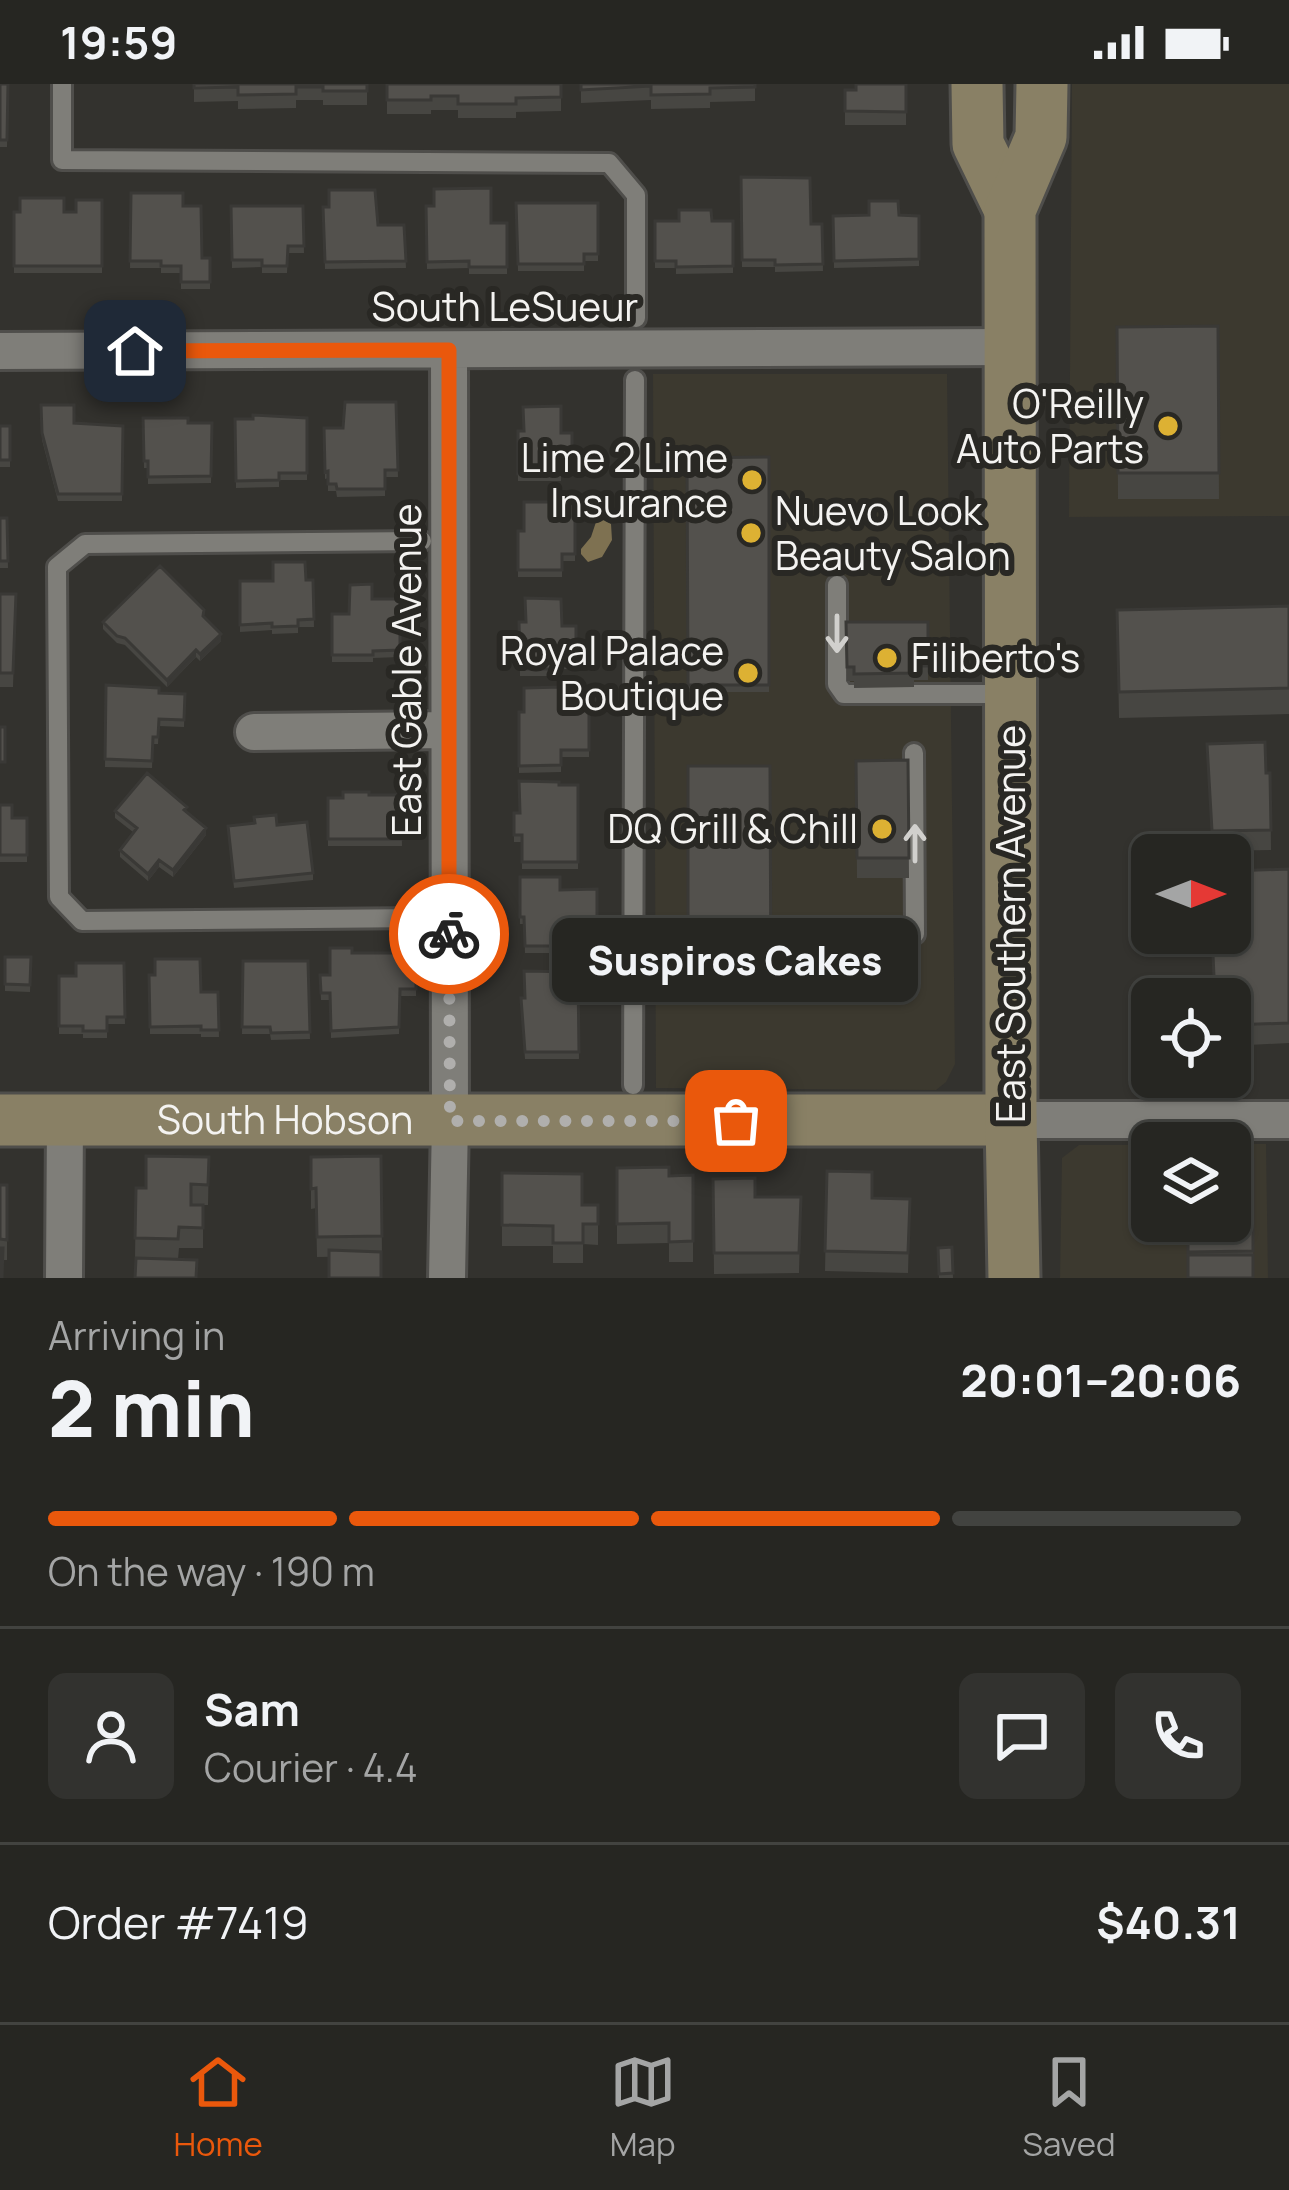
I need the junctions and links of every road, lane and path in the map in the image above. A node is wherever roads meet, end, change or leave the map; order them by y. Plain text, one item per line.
1 (62, 84) edge
2 (977, 84) edge
3 (1042, 84) edge
4 (1010, 210) junction
5 (636, 318) dead end
6 (1011, 346) junction
7 (449, 350) junction
8 (0, 351) edge
9 (635, 380) dead end
10 (422, 542) dead end
11 (836, 585) dead end
12 (1012, 694) junction
13 (449, 730) junction
14 (254, 732) dead end
15 (914, 753) dead end
16 (424, 918) dead end
17 (915, 934) dead end
18 (633, 1085) dead end
19 (0, 1120) edge
20 (64, 1120) junction
21 (1011, 1120) junction
22 (1289, 1120) edge
23 (450, 1121) junction
24 (64, 1278) edge
25 (447, 1278) edge
26 (1014, 1278) edge

1 - 5 lane
2 - 4 main road, East Southern Avenue
3 - 4 main road, East Southern Avenue
4 - 6 main road, East Southern Avenue
6 - 7 street, South LeSueur
6 - 12 main road, East Southern Avenue
7 - 8 street, South LeSueur
7 - 13 street, East Gable Avenue
9 - 18 lane
10 - 16 lane
11 -> 12 lane
12 - 21 main road, East Southern Avenue
13 - 14 street
13 - 23 street, East Gable Avenue
17 -> 15 lane
19 - 20 main road, South Hobson
20 - 23 main road, South Hobson
20 - 24 street
21 - 22 street, South Hobson
21 - 23 main road, South Hobson
21 - 26 main road, East Southern Avenue
23 - 25 street, East Gable Avenue

